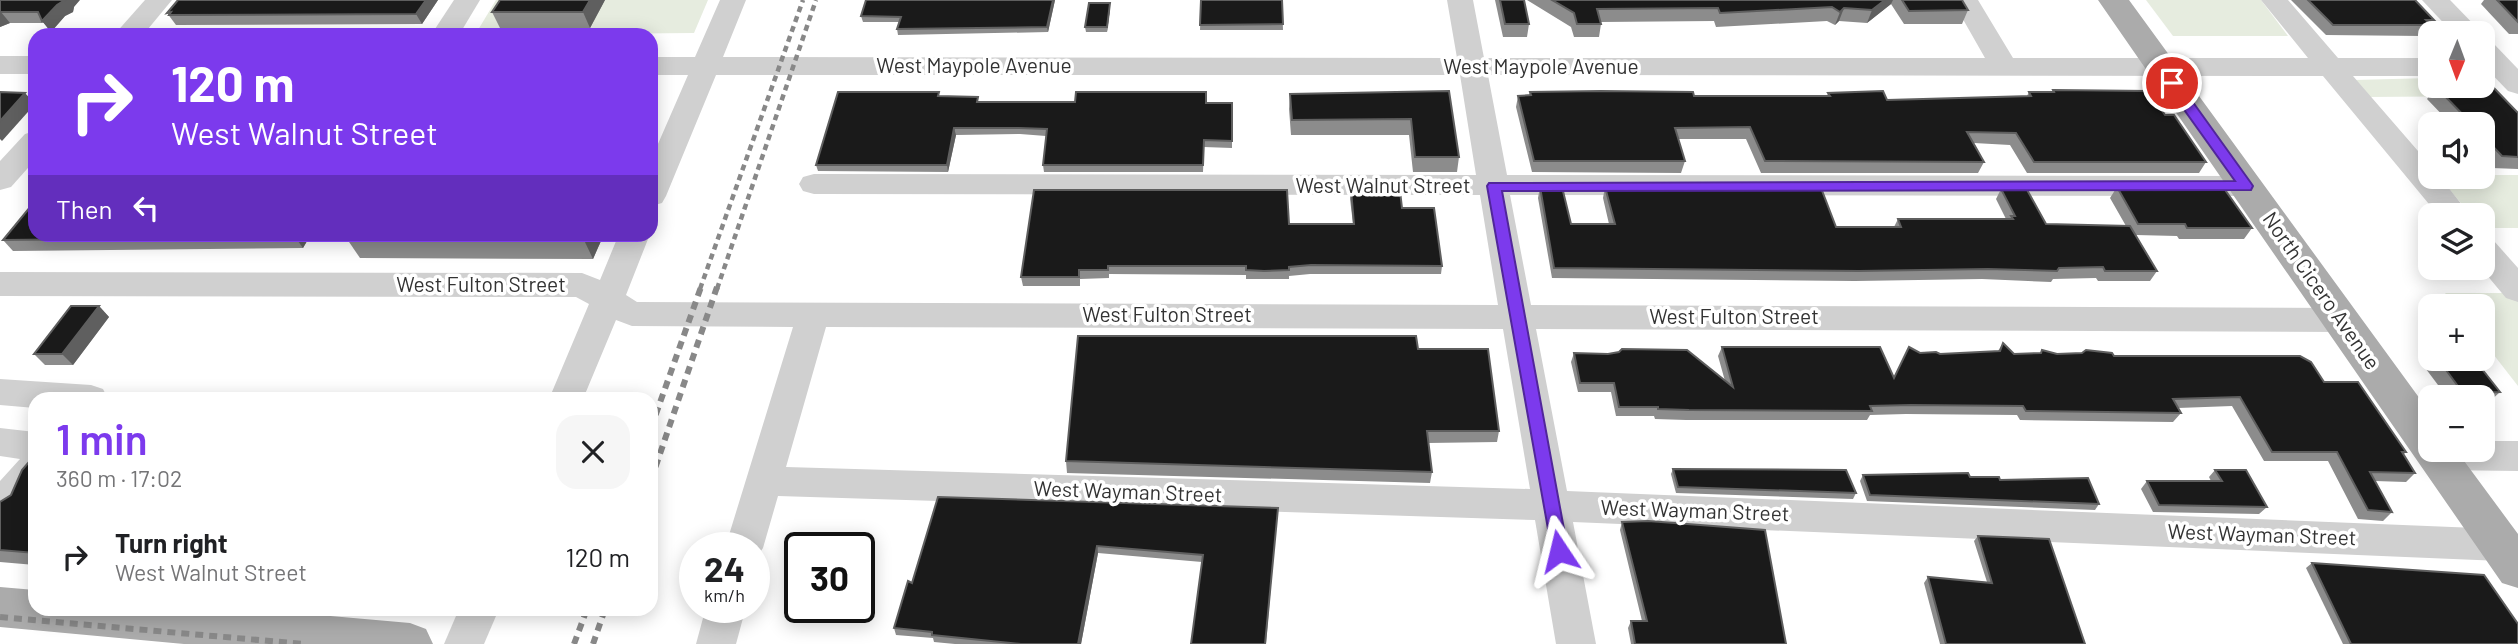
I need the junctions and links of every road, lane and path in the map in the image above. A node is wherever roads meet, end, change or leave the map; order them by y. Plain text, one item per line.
1 (159, 0) edge
2 (467, 0) edge
3 (733, 0) edge
4 (1460, 0) edge
5 (1965, 0) edge
6 (2113, 0) edge
7 (2274, 0) edge
8 (2435, 0) edge
9 (2456, 21) edge
10 (134, 28) edge
11 (449, 28) edge
12 (0, 65) edge
13 (28, 65) edge
14 (658, 66) edge
15 (705, 66) junction
16 (1472, 66) junction
17 (2004, 67) junction
18 (2161, 67) junction
19 (2331, 67) junction
20 (2418, 67) edge
21 (28, 148) edge
22 (658, 175) edge
23 (28, 176) edge
24 (1, 177) edge
25 (814, 184) dead end
26 (1494, 186) junction
27 (2246, 186) junction
28 (2445, 203) edge
29 (632, 242) edge
30 (2495, 263) edge
31 (0, 284) edge
32 (2518, 290) edge
33 (608, 299) junction
34 (813, 314) junction
35 (1517, 316) junction
36 (2341, 320) junction
37 (0, 392) edge
38 (569, 392) edge
39 (28, 394) edge
40 (2418, 428) edge
41 (0, 442) edge
42 (28, 445) edge
43 (2495, 454) edge
44 (2518, 456) edge
45 (2443, 462) edge
46 (28, 474) edge
47 (763, 481) junction
48 (1551, 505) junction
49 (0, 507) edge
50 (749, 532) edge
51 (2510, 557) edge
52 (0, 607) edge
53 (28, 610) edge
54 (100, 616) edge
55 (476, 616) edge
56 (722, 623) edge
57 (0, 634) edge
58 (115, 644) edge
59 (410, 644) edge
60 (464, 644) edge
61 (716, 644) edge
62 (1576, 644) edge

1 - 10 street
2 - 11 street
3 - 15 street
4 - 16 street
5 - 17 street
6 - 18 main road, North Cicero Avenue
7 - 19 street
8 - 9 street
12 - 13 street
14 - 15 street, West Maypole Avenue
15 - 16 street, West Maypole Avenue
15 - 22 street
16 - 17 street, West Maypole Avenue
16 - 26 street
17 - 18 street, West Maypole Avenue
18 - 19 street, West Maypole Avenue
18 - 27 main road, North Cicero Avenue
19 - 20 street, West Maypole Avenue
19 - 28 street
21 - 24 street
23 - 24 street
25 - 26 street, West Walnut Street
26 - 27 street, West Walnut Street
26 - 35 street
27 - 36 main road, North Cicero Avenue
29 - 33 street
30 - 32 street
31 - 33 street, West Fulton Street
33 - 34 street, West Fulton Street
33 - 38 street
34 - 35 street, West Fulton Street
34 - 47 street
35 - 36 street, West Fulton Street
35 - 48 street
36 - 40 main road, North Cicero Avenue
37 - 39 street
41 - 42 street
43 - 44 street
45 - 51 main road, North Cicero Avenue
46 - 49 street
47 - 48 street, West Wayman Street
47 - 50 street
48 - 51 street, West Wayman Street
48 - 62 street
52 - 53 main road
54 - 59 main road
55 - 60 street
56 - 61 street
57 - 58 main road

